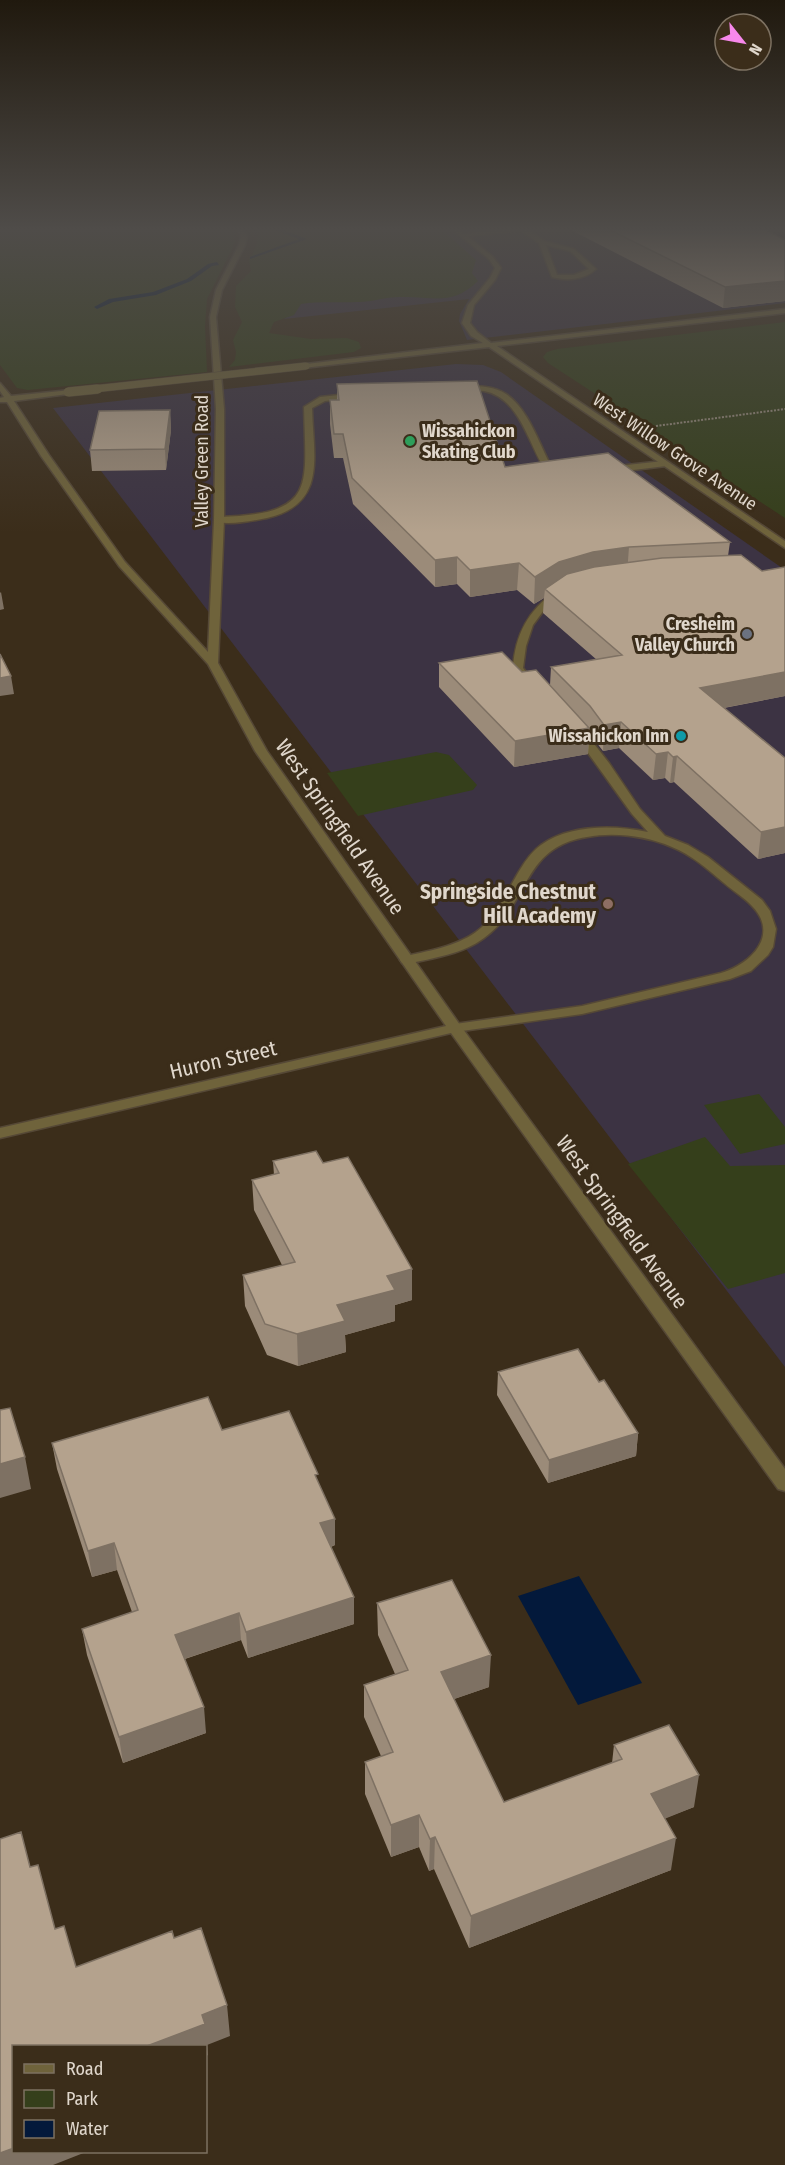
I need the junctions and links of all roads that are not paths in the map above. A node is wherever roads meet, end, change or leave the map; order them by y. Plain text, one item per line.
1 (214, 330) edge
2 (471, 330) edge
3 (623, 330) edge
4 (488, 346) junction
5 (0, 385) edge
6 (450, 388) edge
7 (369, 394) edge
8 (4, 400) edge
9 (663, 464) junction
10 (573, 471) edge
11 (598, 471) edge
12 (219, 520) junction
13 (785, 545) edge
14 (571, 589) edge
15 (213, 663) junction
16 (535, 690) edge
17 (565, 718) edge
18 (661, 839) junction
19 (407, 960) junction
20 (455, 1028) junction
21 (0, 1133) edge
22 (785, 1484) edge

1 - 12 street, Valley Green Road
2 - 4 street, West Willow Grove Avenue
3 - 4 street
4 - 8 street, bridge
4 - 9 street, West Willow Grove Avenue
5 - 8 street, West Springfield Avenue
6 - 10 street
7 - 12 street
8 - 15 street, West Springfield Avenue
9 - 11 street
9 - 13 street, West Willow Grove Avenue
12 - 15 street, Valley Green Road
14 - 16 street
15 - 19 street, West Springfield Avenue
17 - 18 street
18 - 19 street
18 - 20 street, Huron Street
19 - 20 street, West Springfield Avenue
20 - 21 street, Huron Street
20 - 22 street, West Springfield Avenue

